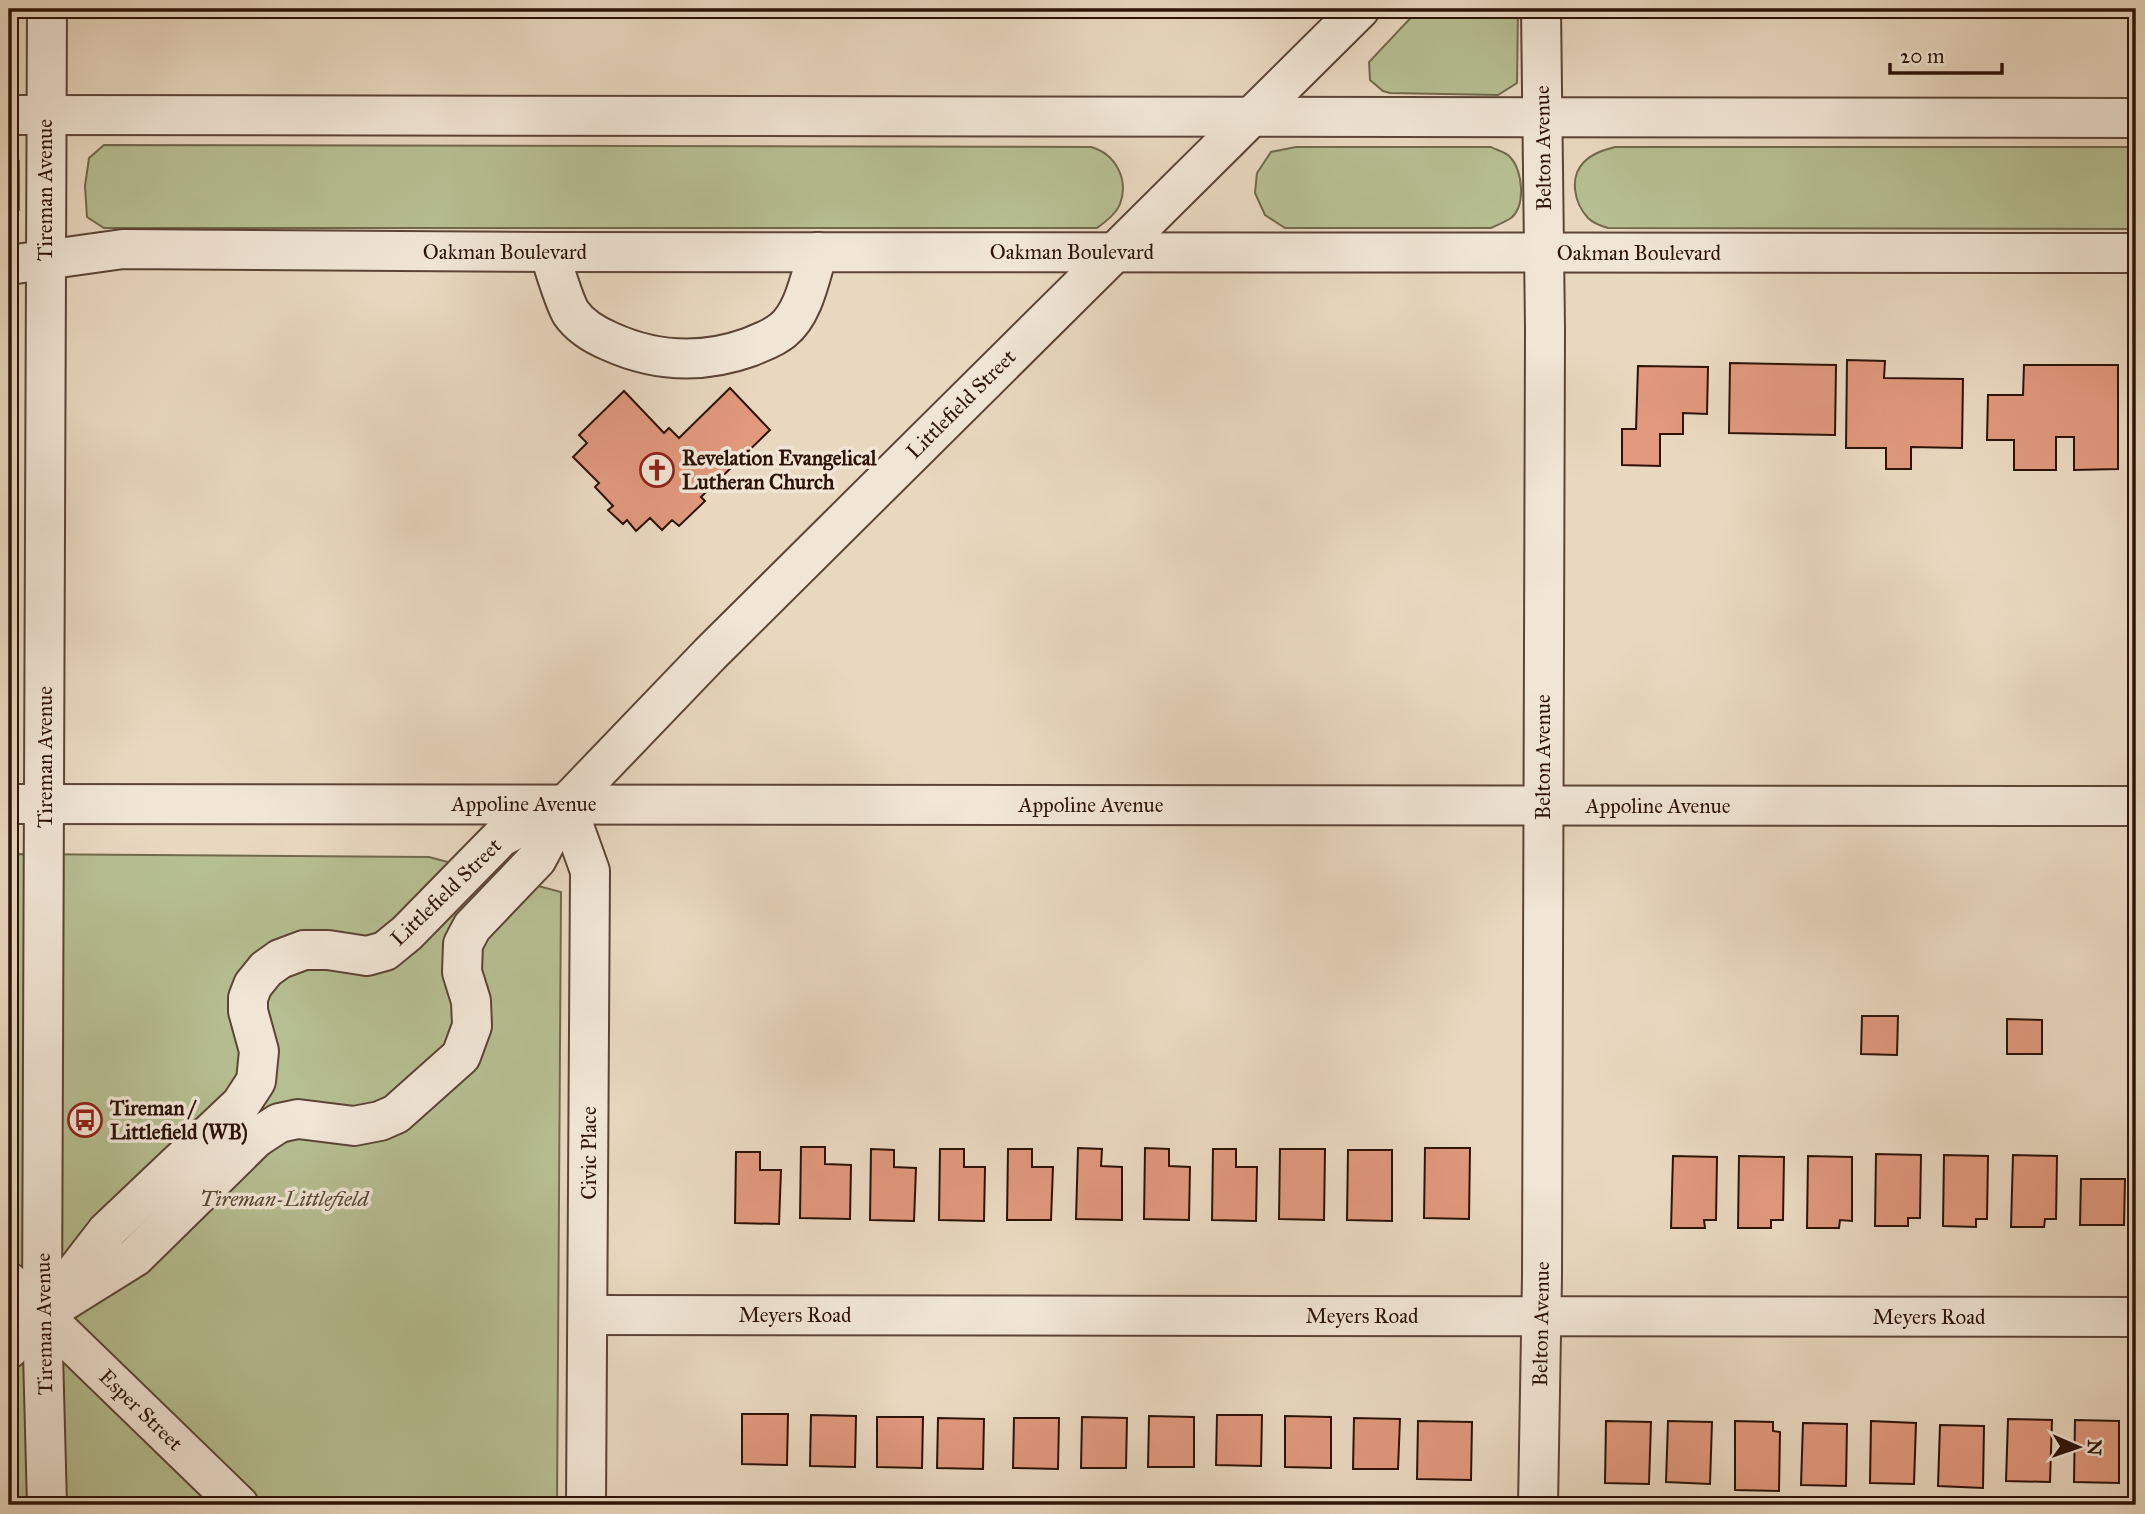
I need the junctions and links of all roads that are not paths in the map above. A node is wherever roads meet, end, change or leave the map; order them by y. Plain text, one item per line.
1 (47, 9) edge
2 (1360, 9) edge
3 (1541, 9) edge
4 (9, 115) edge
5 (46, 116) junction
6 (1251, 116) junction
7 (1542, 118) junction
8 (2136, 118) edge
9 (818, 252) junction
10 (1114, 252) junction
11 (549, 253) junction
12 (1545, 253) junction
13 (2136, 253) edge
14 (27, 263) edge
15 (27, 804) edge
16 (566, 804) junction
17 (1543, 806) junction
18 (2136, 806) edge
19 (9, 1282) edge
20 (25, 1315) edge
21 (588, 1315) junction
22 (1541, 1317) junction
23 (2136, 1317) edge
24 (9, 1349) edge
25 (47, 1505) edge
26 (239, 1505) edge
27 (586, 1505) edge
28 (1538, 1505) edge

1 - 5 street, Tireman Avenue
2 - 6 street, Littlefield Street
3 - 7 street, Belton Avenue
4 - 5 street
5 - 6 street
5 - 14 street, Tireman Avenue
6 - 7 street
6 - 10 street, Littlefield Street
7 - 8 street
7 - 12 street, Belton Avenue
9 - 10 street, Oakman Boulevard
9 - 11 street, Oakman Boulevard
9 - 11 street
10 - 12 street, Oakman Boulevard
10 - 16 street, Littlefield Street
11 - 14 street, Oakman Boulevard
12 - 13 street, Oakman Boulevard
12 - 17 street, Belton Avenue
14 - 15 street, Tireman Avenue
15 - 16 street, Appoline Avenue
15 - 20 street, Tireman Avenue
16 - 17 street, Appoline Avenue
16 - 20 street, Littlefield Street
16 - 20 street, Littlefield Street
16 - 21 street, Civic Place
17 - 18 street, Appoline Avenue
17 - 22 street, Belton Avenue
19 - 20 street, Esper Street
20 - 24 street
20 - 25 street, Tireman Avenue
20 - 26 street, Esper Street
21 - 22 street, Meyers Road
21 - 27 street, Civic Place
22 - 23 street, Meyers Road
22 - 28 street, Belton Avenue

